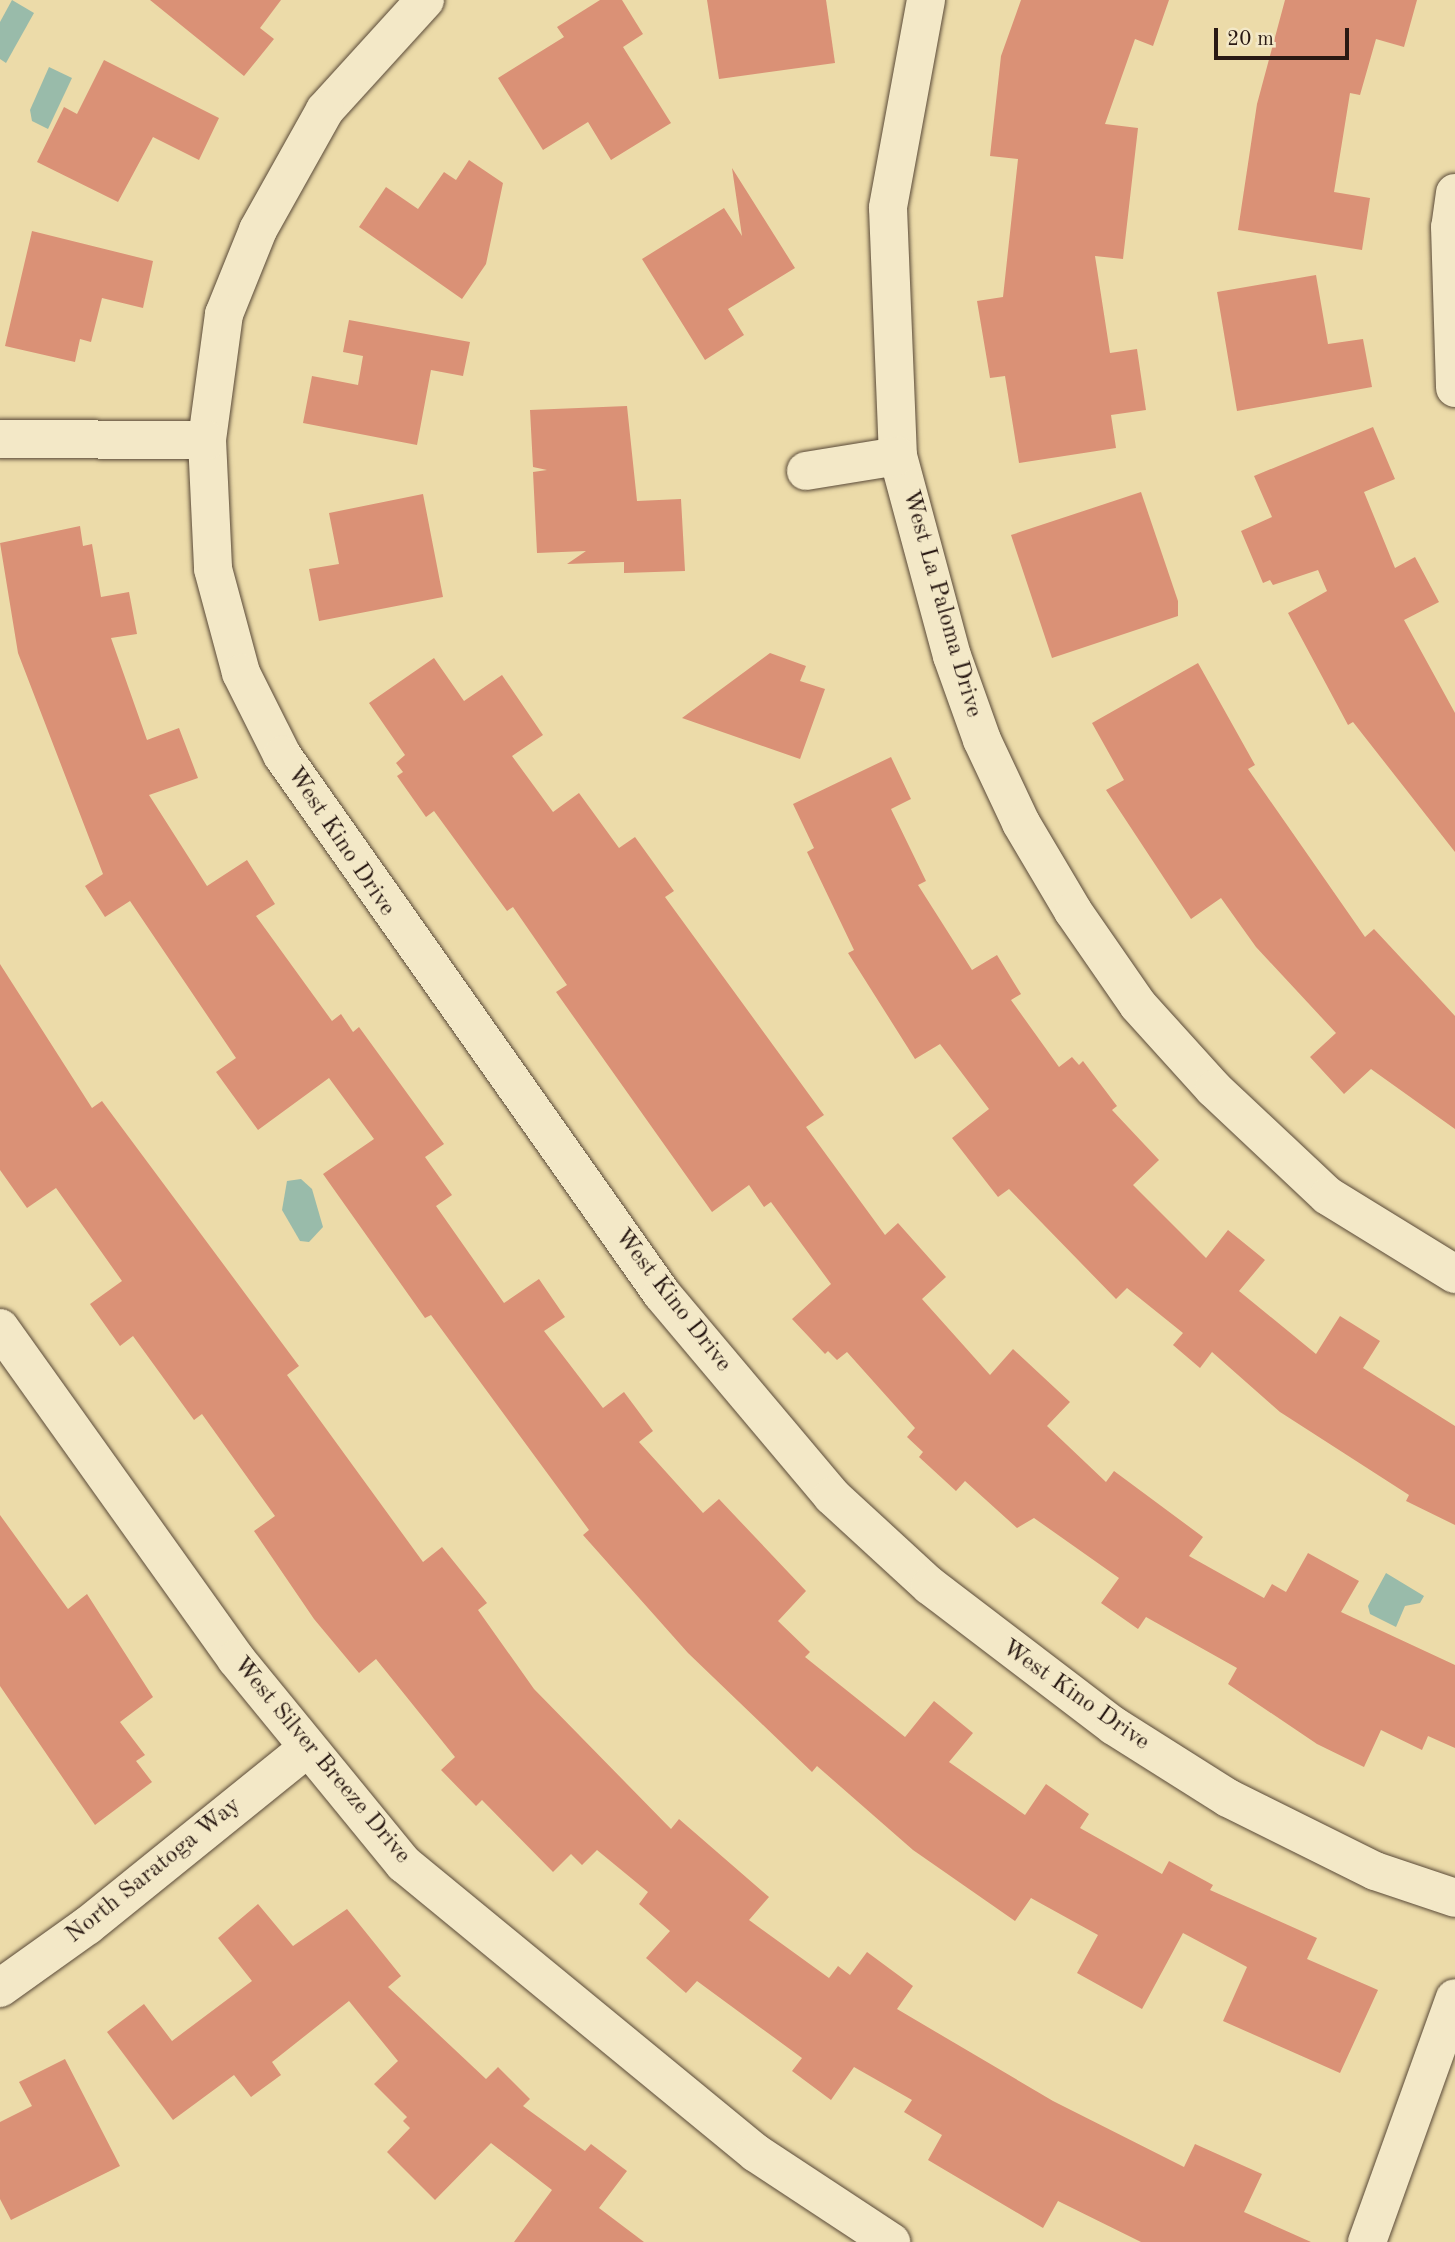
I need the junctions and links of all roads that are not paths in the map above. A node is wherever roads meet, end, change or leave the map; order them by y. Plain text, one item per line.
1 (425, 0) edge
2 (926, 0) edge
3 (1455, 192) edge
4 (1453, 382) edge
5 (0, 439) edge
6 (207, 440) junction
7 (898, 456) junction
8 (806, 471) dead end
9 (1455, 1273) edge
10 (0, 1328) edge
11 (306, 1749) junction
12 (1455, 1898) edge
13 (0, 1988) edge
14 (1455, 1998) edge
15 (891, 2242) edge
16 (1367, 2242) edge

1 - 6 street, West Kino Drive
2 - 7 street, West La Paloma Drive
3 - 4 street
5 - 6 street
6 - 12 street, West Kino Drive
7 - 8 street, West La Paloma Drive
7 - 9 street, West La Paloma Drive
10 - 11 street, West Silver Breeze Drive
11 - 13 street, North Saratoga Way
11 - 15 street, West Silver Breeze Drive
14 - 16 street

